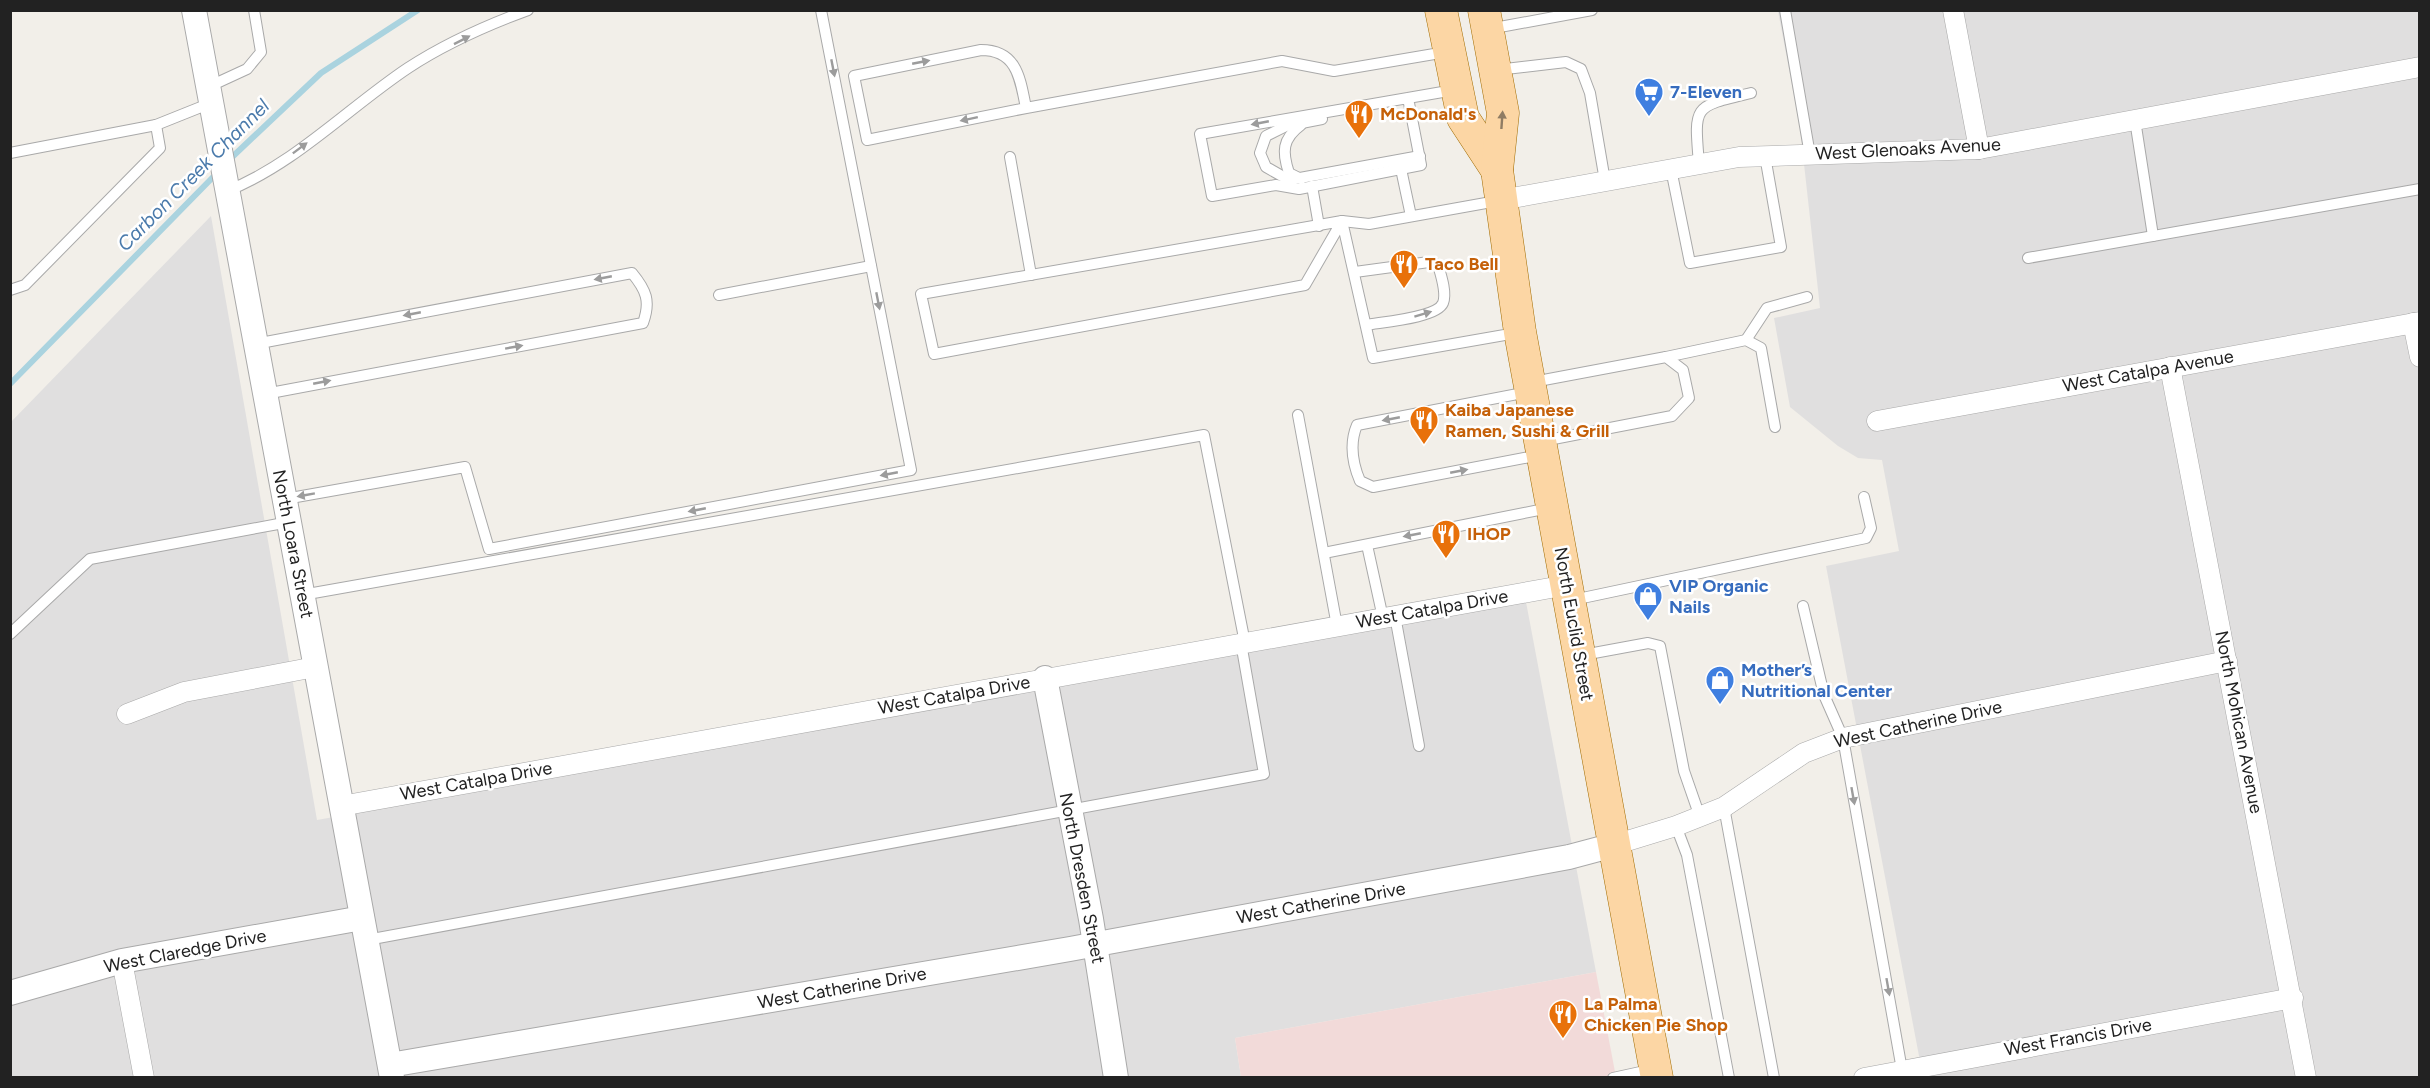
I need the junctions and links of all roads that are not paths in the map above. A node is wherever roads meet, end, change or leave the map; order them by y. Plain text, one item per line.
1 (194, 10) edge
2 (254, 10) edge
3 (528, 10) edge
4 (821, 10) edge
5 (1441, 10) edge
6 (1592, 10) edge
7 (1785, 10) edge
8 (1956, 11) edge
9 (1486, 20) edge
10 (1449, 51) junction
11 (2420, 67) edge
12 (1495, 71) junction
13 (1457, 89) junction
14 (1751, 93) dead end
15 (209, 95) junction
16 (1408, 98) junction
17 (1359, 106) junction
18 (1026, 108) junction
19 (2135, 120) junction
20 (1303, 123) junction
21 (156, 125) junction
22 (1979, 149) junction
23 (10, 153) edge
24 (1810, 154) junction
25 (1420, 156) junction
26 (1765, 156) junction
27 (1010, 157) dead end
28 (1699, 164) junction
29 (1401, 169) junction
30 (1671, 169) junction
31 (1301, 179) junction
32 (1605, 181) junction
33 (1499, 185) junction
34 (1312, 186) junction
35 (226, 188) junction
36 (2420, 189) edge
37 (1411, 216) junction
38 (1342, 221) junction
39 (1318, 225) junction
40 (2153, 236) junction
41 (2028, 258) dead end
42 (871, 266) junction
43 (1355, 272) junction
44 (1031, 275) junction
45 (10, 290) edge
46 (719, 295) dead end
47 (1807, 297) dead end
48 (2416, 323) edge
49 (1366, 325) junction
50 (1520, 332) junction
51 (1746, 340) junction
52 (255, 344) junction
53 (1666, 357) junction
54 (2420, 357) edge
55 (2170, 367) junction
56 (1530, 387) junction
57 (265, 394) junction
58 (1298, 415) dead end
59 (1876, 421) dead end
60 (1775, 427) dead end
61 (1541, 448) junction
62 (1864, 496) dead end
63 (284, 499) junction
64 (1552, 507) junction
65 (289, 522) junction
66 (1367, 544) junction
67 (1324, 553) junction
68 (1568, 593) junction
69 (302, 595) junction
70 (1803, 606) dead end
71 (1389, 617) junction
72 (1337, 626) junction
73 (10, 634) edge
74 (1243, 643) junction
75 (1579, 656) junction
76 (2227, 661) junction
77 (315, 667) junction
78 (1045, 678) junction
79 (127, 714) dead end
80 (1843, 738) junction
81 (1419, 746) dead end
82 (341, 806) junction
83 (1724, 807) junction
84 (1068, 808) junction
85 (1700, 817) junction
86 (1676, 826) junction
87 (1614, 845) junction
88 (364, 929) junction
89 (1096, 944) junction
90 (122, 961) junction
91 (10, 993) edge
92 (2293, 998) junction
93 (391, 1071) edge
94 (1656, 1073) edge
95 (1883, 1074) edge
96 (144, 1077) edge
97 (1116, 1077) edge
98 (1613, 1077) edge
99 (1729, 1077) edge
100 (1774, 1077) edge
101 (2306, 1077) edge

1 - 15 street, North Loara Street
2 - 15 lane
35 -> 3 lane
4 -> 42 lane
5 - 10 main road, North Euclid Street
6 - 9 lane
7 - 24 lane
8 - 22 street
9 - 12 main road, North Euclid Street
10 - 13 main road, North Euclid Street
10 - 18 lane
11 - 19 street, West Glenoaks Avenue
12 - 32 lane
33 -> 12 main road, North Euclid Street
13 - 16 lane
13 - 33 main road, North Euclid Street
14 - 28 lane
15 - 21 lane
15 - 35 street, North Loara Street
16 - 17 lane
16 - 25 lane
17 - 20 lane
17 -> 34 lane
18 -> 18 lane
19 - 22 street, West Glenoaks Avenue
19 - 40 lane
20 - 31 lane
20 - 31 lane
21 - 23 lane
21 - 45 lane
22 - 24 street, West Glenoaks Avenue
24 - 26 street, West Glenoaks Avenue
25 - 29 lane
25 - 31 lane
26 - 28 street, West Glenoaks Avenue
26 - 30 lane
27 - 44 lane
28 - 30 street, West Glenoaks Avenue
29 - 34 lane
29 - 37 lane
30 - 32 street, West Glenoaks Avenue
32 - 33 street, West Glenoaks Avenue
33 - 37 lane
33 - 50 main road, North Euclid Street
34 - 39 lane
35 - 52 street, North Loara Street
36 - 40 lane
37 - 38 lane
38 - 39 lane
38 - 43 lane
38 - 44 lane
39 - 44 lane
40 - 41 lane
42 - 46 lane
42 -> 63 lane
43 - 49 lane
49 -> 43 lane
47 - 51 lane
48 - 54 street
48 - 55 street, West Catalpa Avenue
49 - 50 lane
50 - 56 main road, North Euclid Street
51 - 53 lane
51 - 60 lane
52 - 57 street, North Loara Street
57 -> 52 lane
53 - 56 lane
53 - 61 lane
55 - 59 street, West Catalpa Avenue
55 - 76 street, North Mohican Avenue
56 - 61 main road, North Euclid Street
56 -> 61 lane
57 - 63 street, North Loara Street
58 - 67 lane
61 - 64 main road, North Euclid Street
62 - 68 lane
63 - 65 street, North Loara Street
64 -> 66 lane
64 - 68 main road, North Euclid Street
65 - 69 street, North Loara Street
65 - 73 lane
66 - 67 lane
66 - 71 lane
67 - 72 lane
68 - 71 street, West Catalpa Drive
68 - 75 main road, North Euclid Street
69 - 74 lane
69 - 77 street, North Loara Street
70 - 80 lane
71 - 72 street, West Catalpa Drive
71 - 81 lane
72 - 74 street, West Catalpa Drive
74 - 78 street, West Catalpa Drive
74 - 84 lane
75 - 85 lane
75 - 87 main road, North Euclid Street
76 - 80 street, West Catherine Drive
76 - 92 street, North Mohican Avenue
77 - 79 street
77 - 82 street, North Loara Street
78 - 82 street, West Catalpa Drive
78 - 84 street, North Dresden Street
80 - 83 street, West Catherine Drive
80 -> 95 lane
82 - 88 street, North Loara Street
83 - 85 street, West Catherine Drive
83 - 100 lane
84 - 88 lane
84 - 89 street, North Dresden Street
85 - 86 street, West Catherine Drive
86 - 87 street, West Catherine Drive
86 - 99 lane
87 - 89 street, West Catherine Drive
87 - 94 main road, North Euclid Street
88 - 90 street, West Claredge Drive
88 - 93 street, North Loara Street
89 - 93 street, West Catherine Drive
89 - 97 street, North Dresden Street
90 - 91 street, West Claredge Drive
90 - 96 street
92 - 95 street, West Francis Drive
92 - 101 street, North Mohican Avenue
94 - 98 lane

